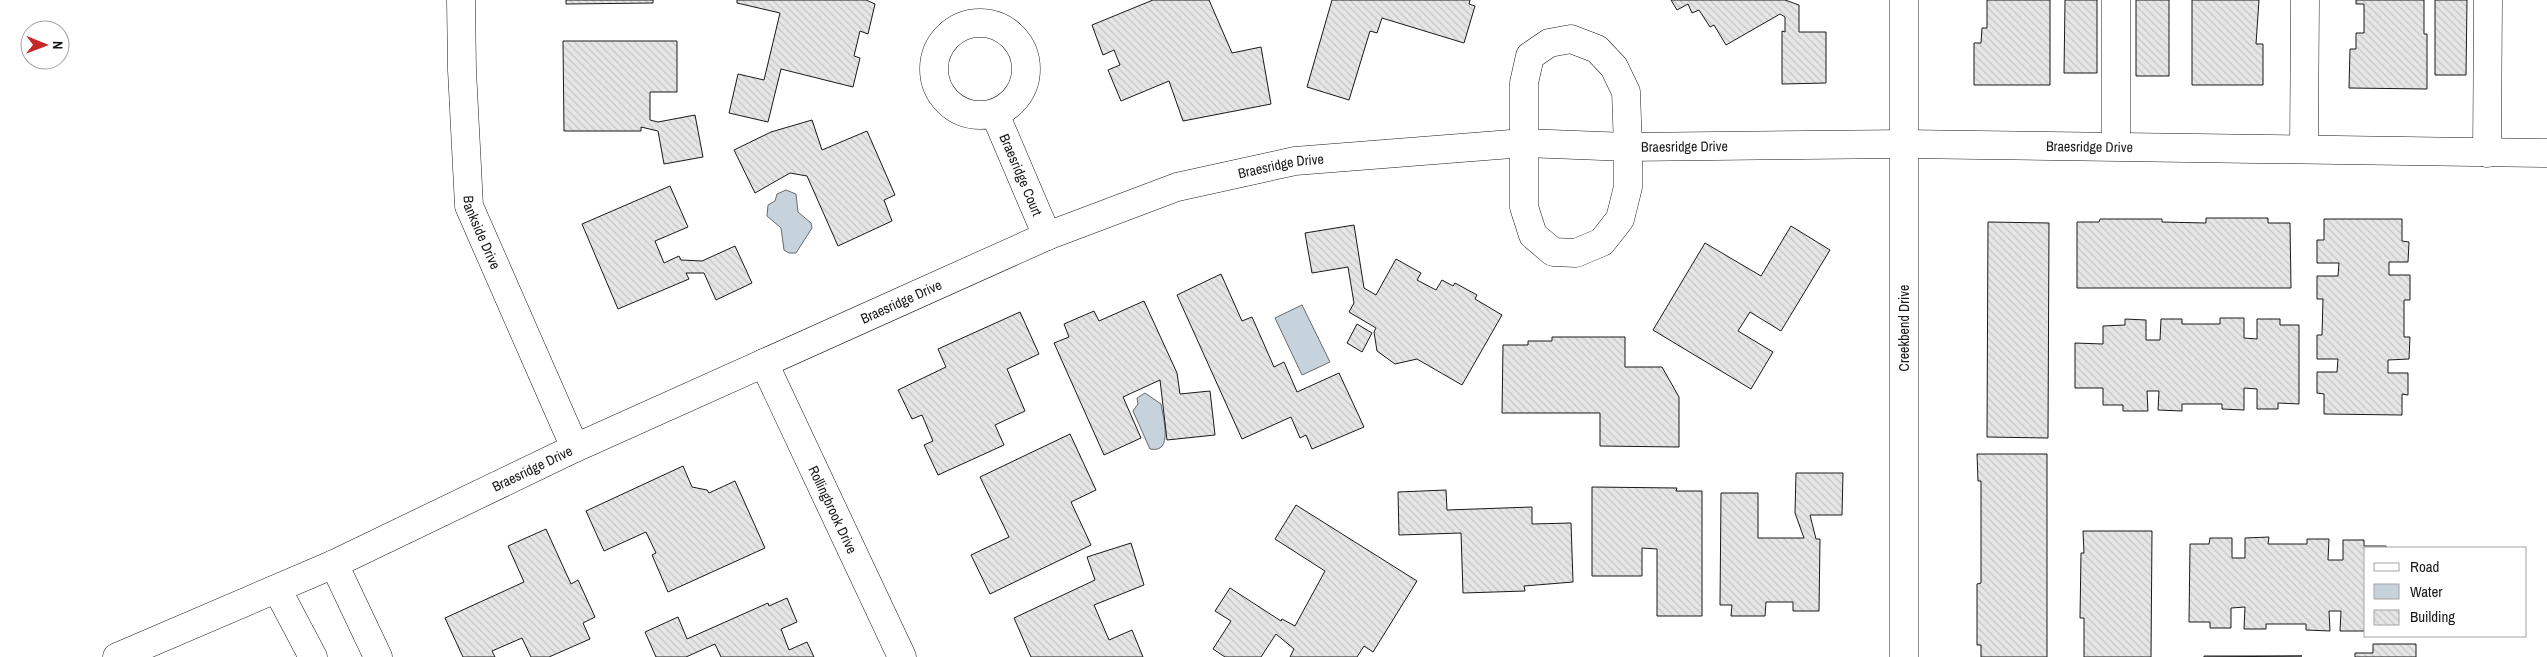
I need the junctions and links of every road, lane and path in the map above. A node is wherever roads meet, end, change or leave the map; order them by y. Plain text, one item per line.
1 (461, 0) edge
2 (1904, 0) edge
3 (2116, 0) edge
4 (2305, 0) edge
5 (2488, 0) edge
6 (995, 114) dead end
7 (1524, 143) junction
8 (1904, 144) junction
9 (2116, 146) junction
10 (1628, 147) junction
11 (2304, 148) junction
12 (2487, 153) junction
13 (2547, 153) edge
14 (1047, 236) junction
15 (764, 363) junction
16 (575, 448) junction
17 (334, 564) junction
18 (277, 589) junction
19 (117, 657) edge
20 (313, 657) edge
21 (378, 657) edge
22 (902, 657) edge
23 (1904, 657) edge

1 - 16 street, Bankside Drive
2 - 8 street, Creekbend Drive
3 - 9 street
4 - 11 street
5 - 12 street
6 - 14 street, Braesridge Court
7 - 10 street, Braesridge Drive
7 - 10 street
7 - 10 street
7 - 14 street, Braesridge Drive
8 - 9 street, Braesridge Drive
8 - 10 street, Braesridge Drive
8 - 23 street, Creekbend Drive
9 - 11 street, Braesridge Drive
11 - 12 street, Braesridge Drive
12 - 13 street, Braesridge Drive
14 - 15 street, Braesridge Drive
15 - 16 street, Braesridge Drive
15 - 22 street, Rollingbrook Drive
16 - 17 street, Braesridge Drive
17 - 18 street, Braesridge Drive
17 - 21 street
18 - 19 street, Braesridge Drive
18 - 20 street

